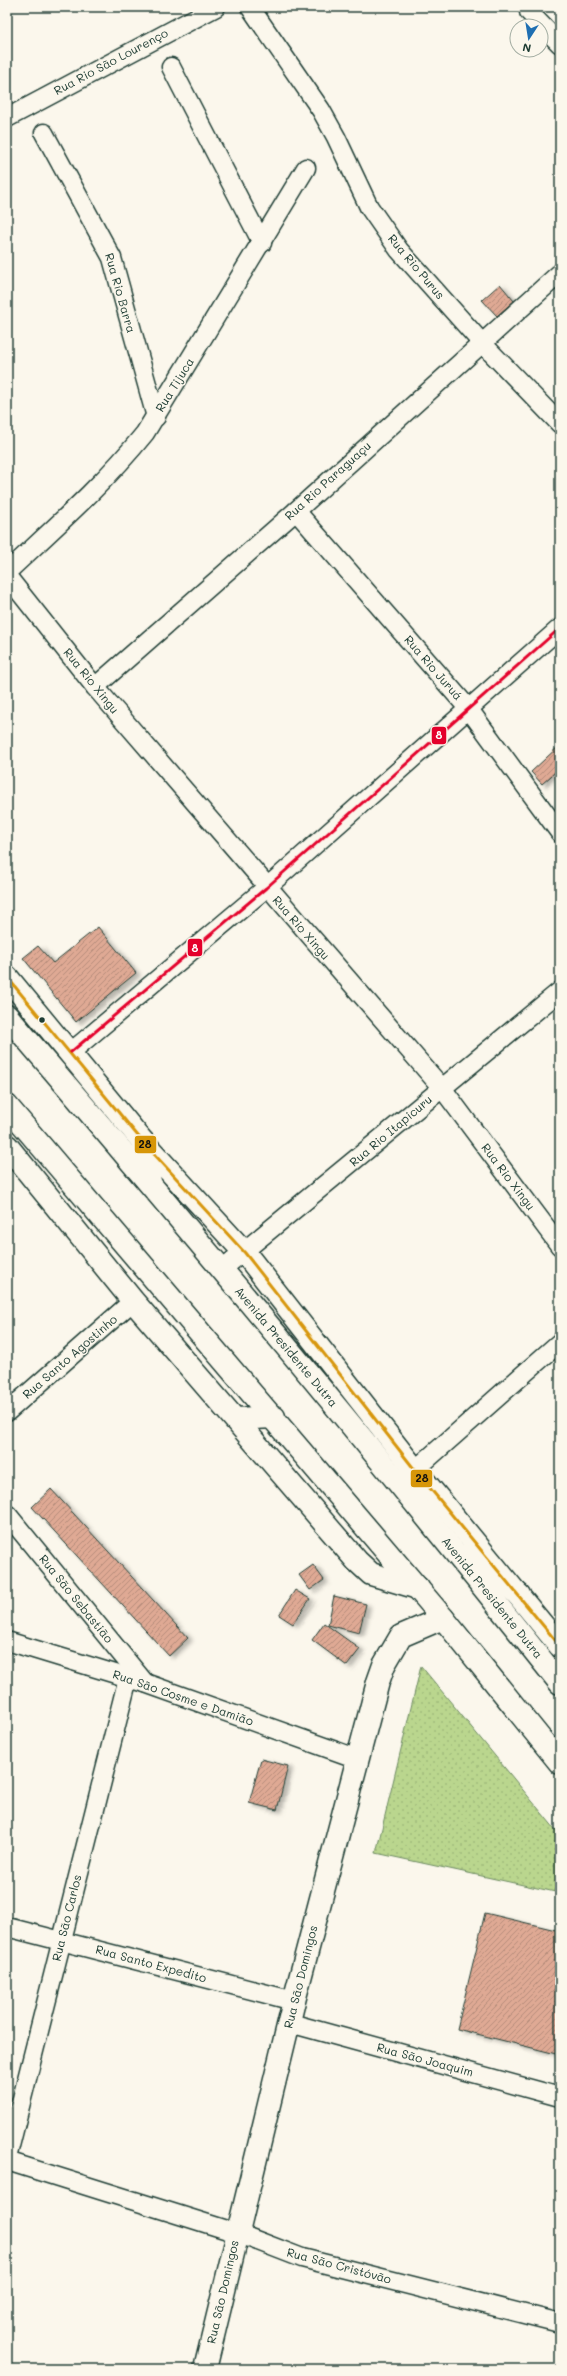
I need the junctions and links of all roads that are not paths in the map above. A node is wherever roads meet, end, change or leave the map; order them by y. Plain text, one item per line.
1 (216, 7) edge
2 (250, 7) edge
3 (529, 12) dead end
4 (560, 44) edge
5 (171, 66) dead end
6 (7, 118) edge
7 (44, 133) dead end
8 (306, 168) dead end
9 (262, 243) junction
10 (560, 273) edge
11 (481, 342) junction
12 (156, 417) junction
13 (560, 424) edge
14 (296, 511) junction
15 (7, 572) edge
16 (7, 576) edge
17 (560, 628) edge
18 (94, 687) junction
19 (468, 708) junction
20 (560, 833) edge
21 (266, 888) junction
22 (7, 977) edge
23 (560, 991) edge
24 (7, 1016) edge
25 (71, 1052) junction
26 (442, 1088) junction
27 (7, 1106) edge
28 (143, 1142) junction
29 (7, 1146) edge
30 (150, 1182) junction
31 (560, 1246) edge
32 (245, 1253) junction
33 (221, 1270) junction
34 (133, 1301) junction
35 (560, 1342) edge
36 (7, 1412) edge
37 (274, 1417) junction
38 (236, 1419) junction
39 (415, 1470) junction
40 (7, 1514) edge
41 (432, 1523) junction
42 (418, 1588) junction
43 (519, 1595) junction
44 (443, 1618) junction
45 (7, 1641) edge
46 (560, 1646) edge
47 (128, 1678) junction
48 (145, 1683) junction
49 (560, 1683) edge
50 (358, 1759) junction
51 (560, 1763) edge
52 (7, 1927) edge
53 (61, 1940) junction
54 (294, 2001) junction
55 (290, 2023) junction
56 (560, 2096) edge
57 (7, 2160) edge
58 (237, 2233) junction
59 (560, 2323) edge
60 (205, 2369) edge

1 - 6 street, Rua Rio São Lourenço
2 - 11 street, Rua Rio Purus
3 - 4 street
5 - 9 street
7 - 12 street, Rua Rio Barra
8 - 9 street, Rua Tijuca
9 - 12 street, Rua Tijuca
10 - 11 street, Rua Rio Paraguaçu
11 - 13 street, Rua Rio Purus
11 - 14 street, Rua Rio Paraguaçu
12 - 15 street, Rua Tijuca
14 - 18 street, Rua Rio Paraguaçu
14 - 19 street, Rua Rio Juruá
16 - 18 street, Rua Rio Xingu
17 - 19 street
18 - 21 street, Rua Rio Xingu
19 - 20 street, Rua Rio Juruá
19 - 21 street
21 - 25 street
21 - 26 street, Rua Rio Xingu
22 - 25 main road, Avenida Presidente Dutra
23 - 26 street, Rua Rio Itapicuru
24 - 30 main road, Avenida Presidente Dutra
25 - 28 main road, Avenida Presidente Dutra
26 - 31 street, Rua Rio Xingu
26 - 32 street, Rua Rio Itapicuru
27 - 37 main road
28 - 30 main road
28 - 32 main road, Avenida Presidente Dutra
29 - 34 main road
30 - 33 main road, Avenida Presidente Dutra
32 - 33 street, Rua Rio Itapicuru
32 - 39 main road, Avenida Presidente Dutra
33 - 41 main road, Avenida Presidente Dutra
34 - 36 street, Rua Santo Agostinho
34 - 38 main road
35 - 39 street
37 - 38 main road
37 - 42 main road
38 - 42 main road
39 - 43 main road, Avenida Presidente Dutra
40 - 48 street, Rua São Sebastião
41 - 43 main road
41 - 49 main road, Avenida Presidente Dutra
42 - 44 main road
43 - 46 main road, Avenida Presidente Dutra
44 - 50 main road, Rua São Domingos
44 - 51 main road
45 - 47 street, Rua São Cosme e Damião
47 - 48 street, Rua São Cosme e Damião
47 - 53 street, Rua São Carlos
48 - 50 street, Rua São Cosme e Damião
50 - 54 main road, Rua São Domingos
52 - 53 street, Rua Santo Expedito
53 - 54 street, Rua Santo Expedito
53 - 57 street, Rua São Carlos
54 - 55 main road, Rua São Domingos
55 - 56 street, Rua São Joaquim
55 - 58 main road, Rua São Domingos
57 - 58 street, Rua São Cristóvão
58 - 59 street, Rua São Cristóvão
58 - 60 main road, Rua São Domingos

